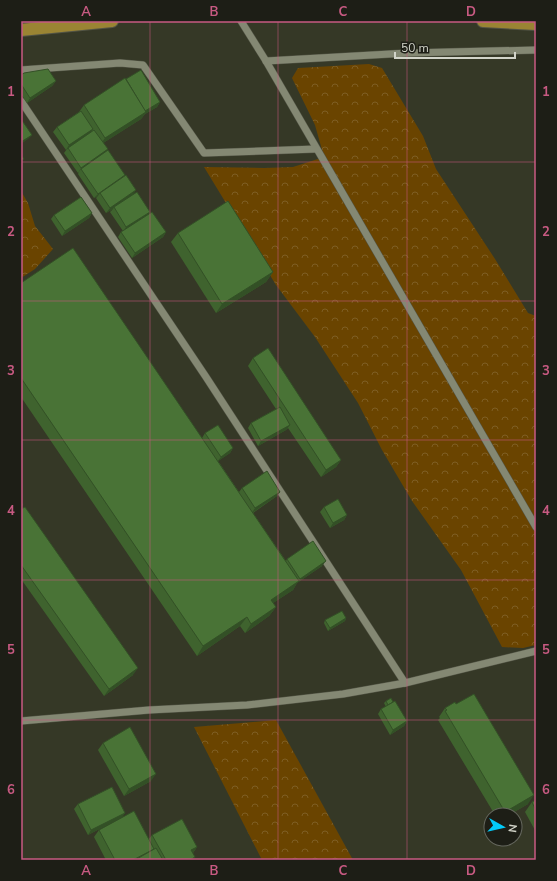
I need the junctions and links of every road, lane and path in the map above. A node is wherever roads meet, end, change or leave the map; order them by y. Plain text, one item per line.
1 (112, 21) edge
2 (240, 21) edge
3 (484, 21) edge
4 (536, 24) edge
5 (21, 30) edge
6 (536, 50) edge
7 (266, 62) junction
8 (21, 70) edge
9 (21, 101) edge
10 (316, 149) junction
11 (536, 527) edge
12 (536, 651) edge
13 (405, 683) junction
14 (21, 721) edge

1 - 5 highway
2 - 7 street
3 - 4 highway
6 - 7 street
7 - 10 street
8 - 10 street
9 - 13 street
10 - 11 street
12 - 13 street
13 - 14 street

